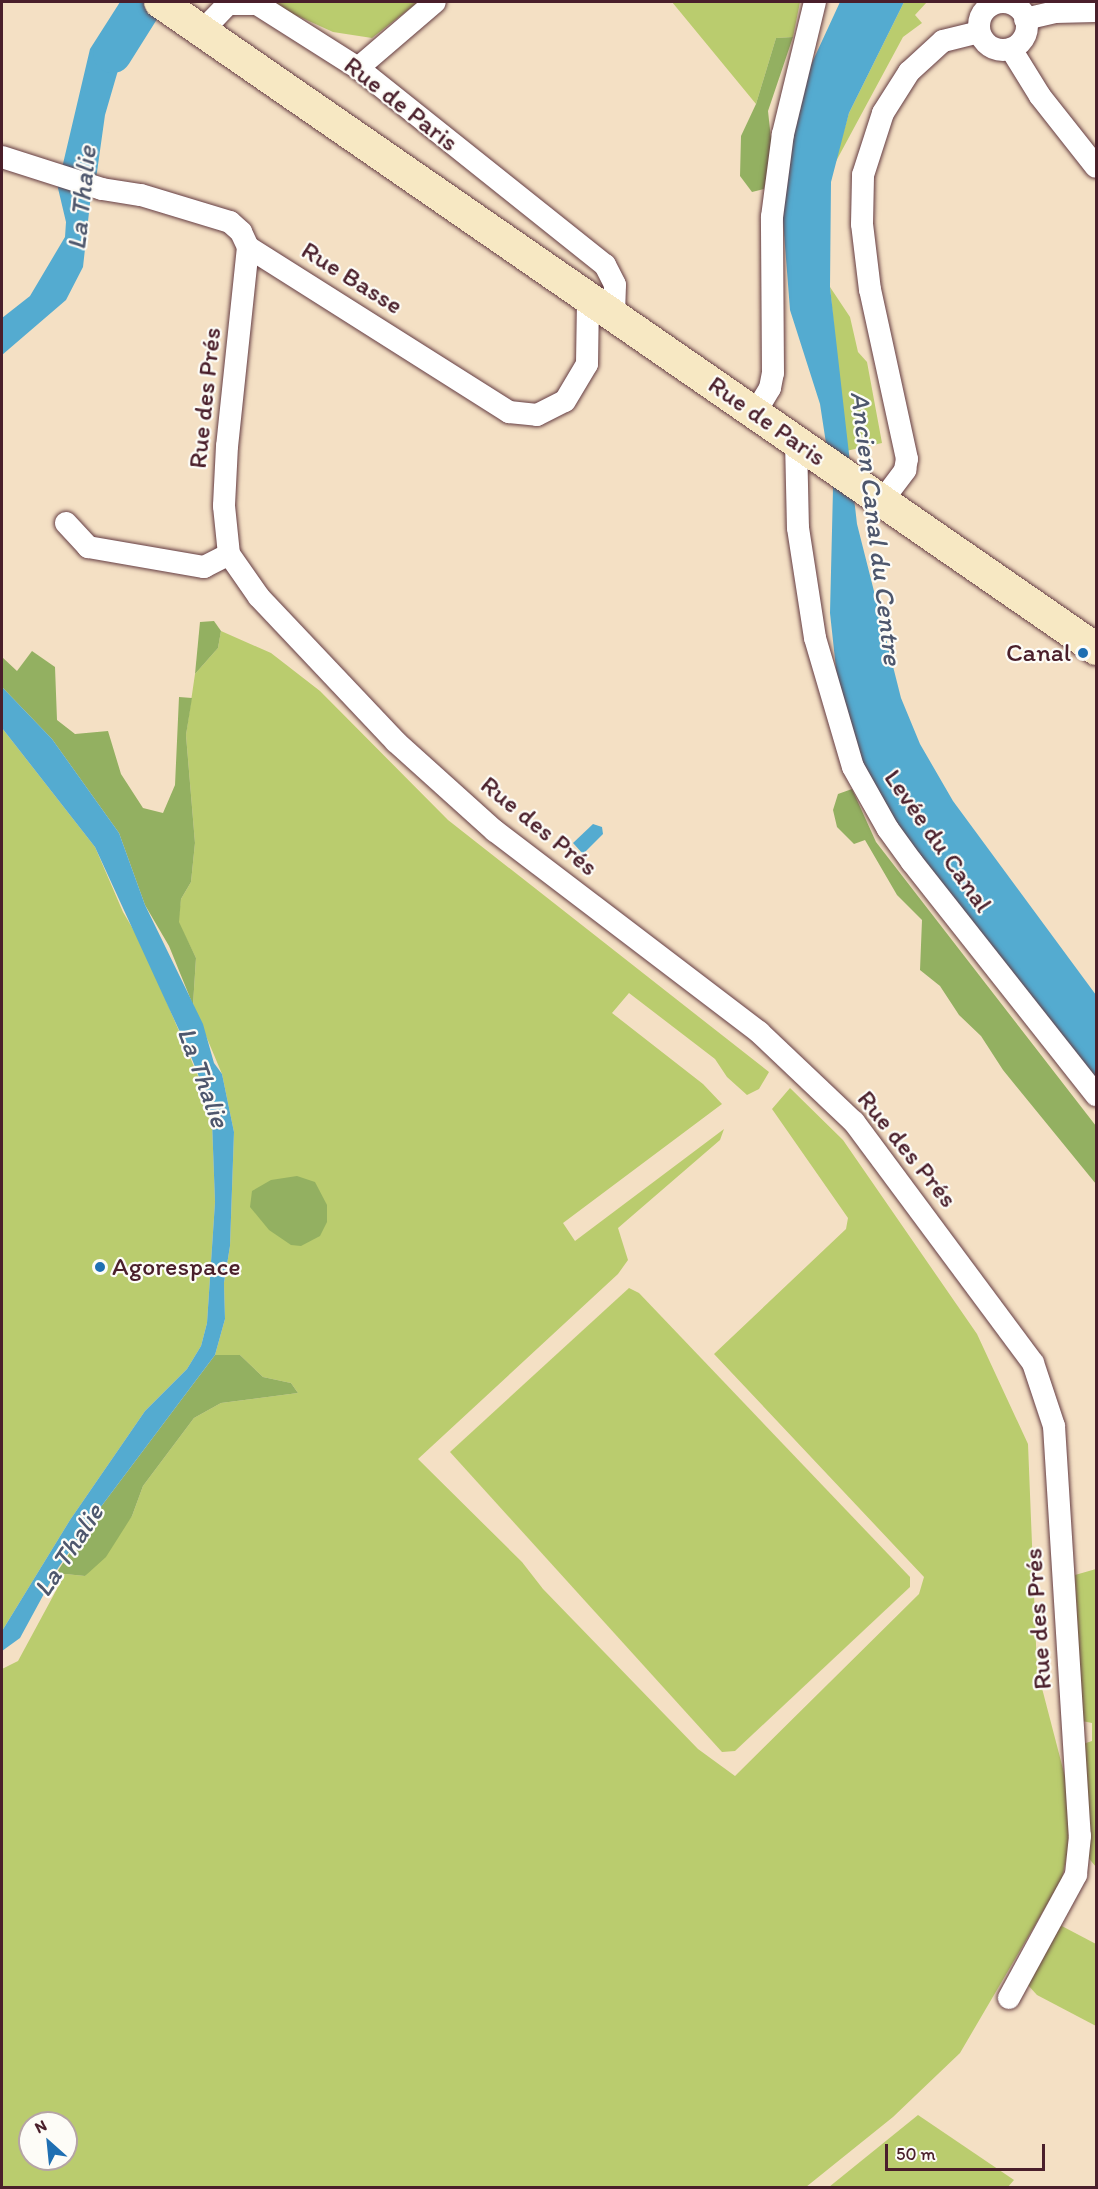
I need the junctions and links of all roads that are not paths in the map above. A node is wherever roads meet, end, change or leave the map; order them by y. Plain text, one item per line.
1 (435, 2) edge
2 (815, 2) edge
3 (997, 2) edge
4 (1096, 11) edge
5 (180, 15) edge
6 (1025, 19) junction
7 (980, 32) junction
8 (1011, 49) junction
9 (358, 69) junction
10 (2, 157) edge
11 (1096, 167) edge
12 (248, 247) junction
13 (588, 297) junction
14 (614, 316) junction
15 (755, 413) junction
16 (805, 448) junction
17 (880, 499) junction
18 (66, 524) dead end
19 (229, 554) junction
20 (1096, 650) edge
21 (1096, 1095) edge
22 (1009, 1998) dead end

1 - 9 street
2 - 15 street
3 - 6 street
3 - 7 street
4 - 6 street
5 - 9 street, Rue de Paris
5 - 13 main road, Rue de Paris
6 - 8 street
7 - 8 street
7 - 17 street
8 - 11 street
9 - 14 street, Rue de Paris
10 - 12 street, Rue Basse
12 - 13 street, Rue Basse
12 - 19 street, Rue des Prés
13 - 14 main road, Rue de Paris
14 - 15 main road, Rue de Paris
15 - 16 main road, Rue de Paris
16 - 17 main road, Rue de Paris
16 - 21 street, Levée du Canal
17 - 20 main road, Rue de Paris
18 - 19 street
19 - 22 street, Rue des Prés

